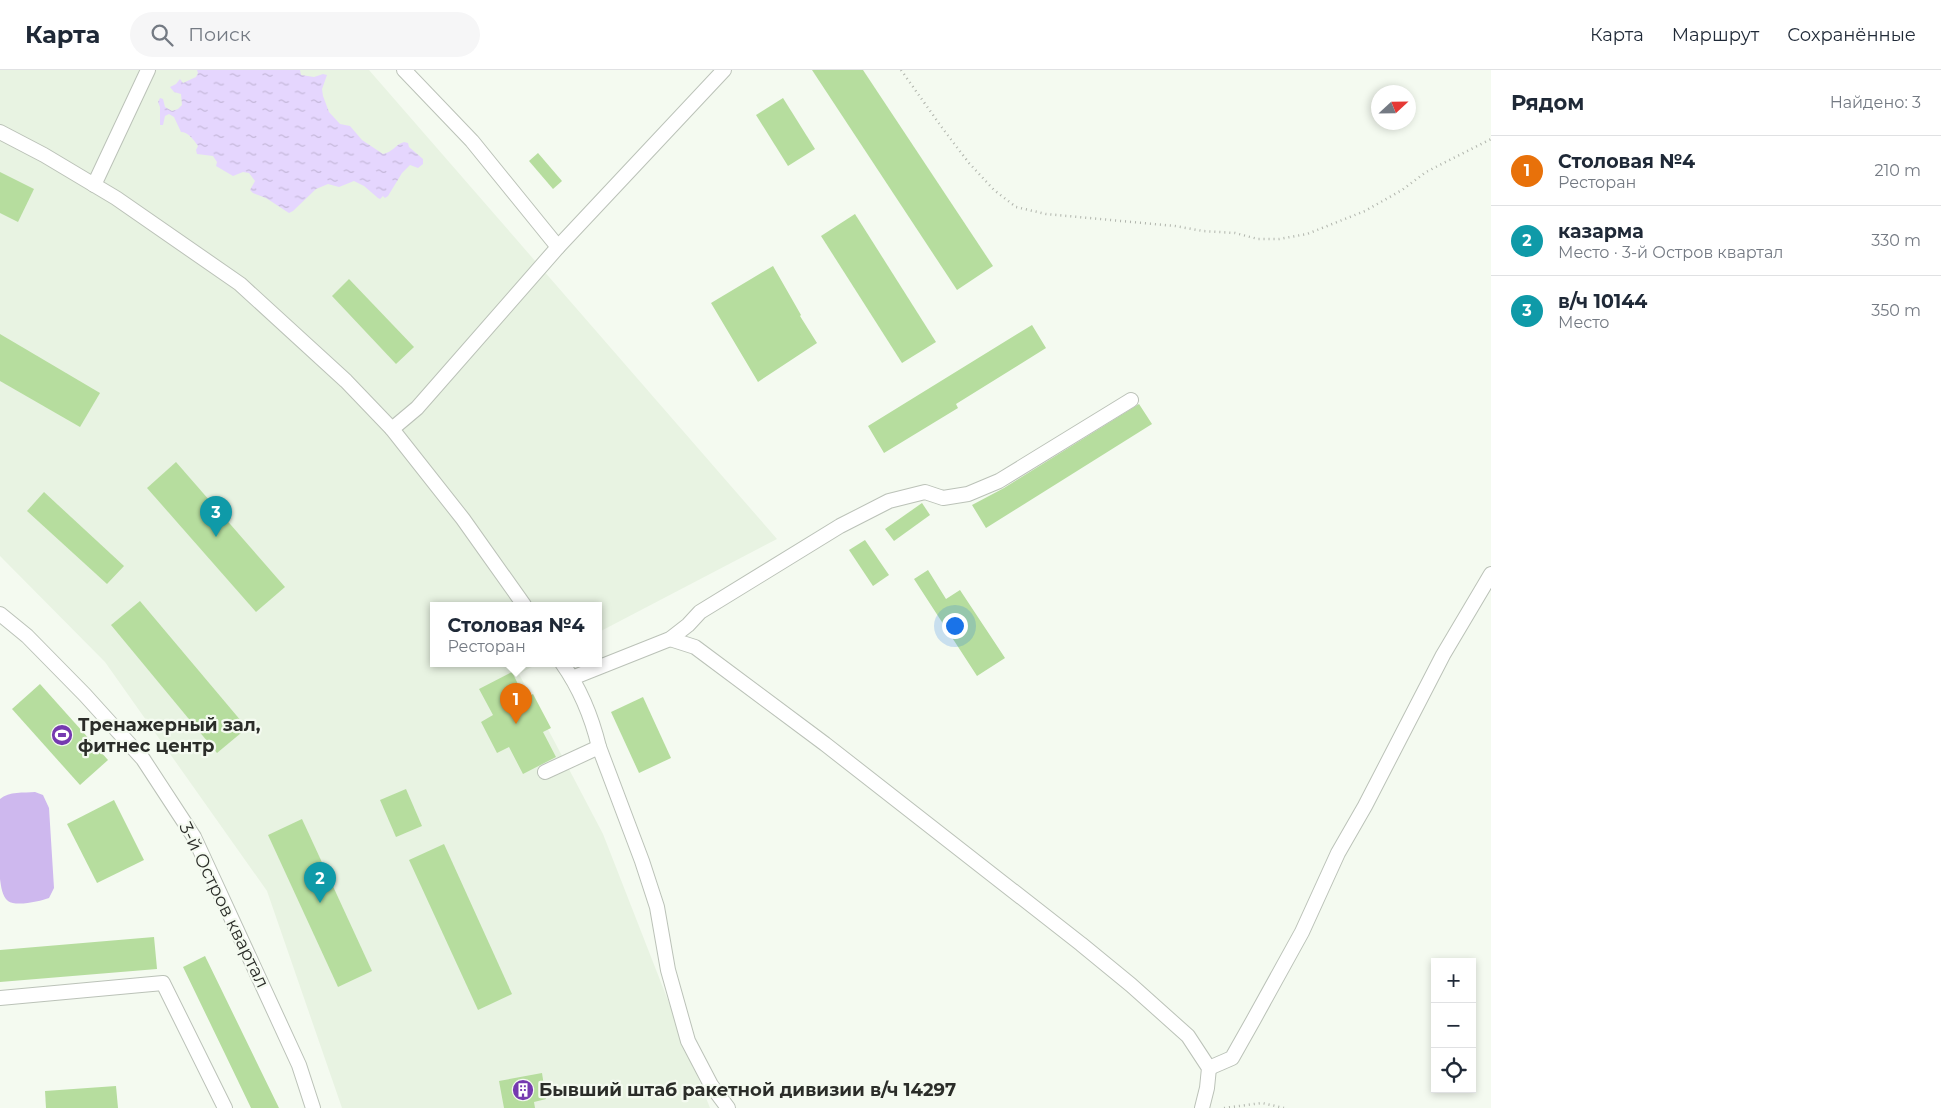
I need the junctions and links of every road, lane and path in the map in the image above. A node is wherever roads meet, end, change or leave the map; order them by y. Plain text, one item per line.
1 (148, 70) edge
2 (404, 70) edge
3 (724, 70) edge
4 (901, 70) edge
5 (0, 132) edge
6 (1491, 139) edge
7 (94, 185) junction
8 (558, 247) junction
9 (1131, 400) dead end
10 (392, 429) junction
11 (1491, 574) edge
12 (522, 602) edge
13 (0, 614) edge
14 (670, 639) junction
15 (602, 666) edge
16 (565, 667) edge
17 (600, 667) edge
18 (572, 678) junction
19 (599, 747) junction
20 (545, 772) dead end
21 (0, 998) edge
22 (1209, 1068) junction
23 (225, 1108) edge
24 (314, 1108) edge
25 (728, 1108) edge
26 (1202, 1108) edge
27 (1224, 1108) edge
28 (1284, 1108) edge

1 - 7 street
2 - 8 street
3 - 8 street
4 - 6 path
5 - 7 street
7 - 10 street
8 - 10 street
9 - 14 street
10 - 12 street
11 - 22 street
13 - 24 street, 3-й Остров квартал
14 - 15 street
14 - 22 street
16 - 18 street
17 - 18 street
18 - 19 street
19 - 20 street
19 - 25 street
21 - 23 street
22 - 26 street
27 - 28 path

